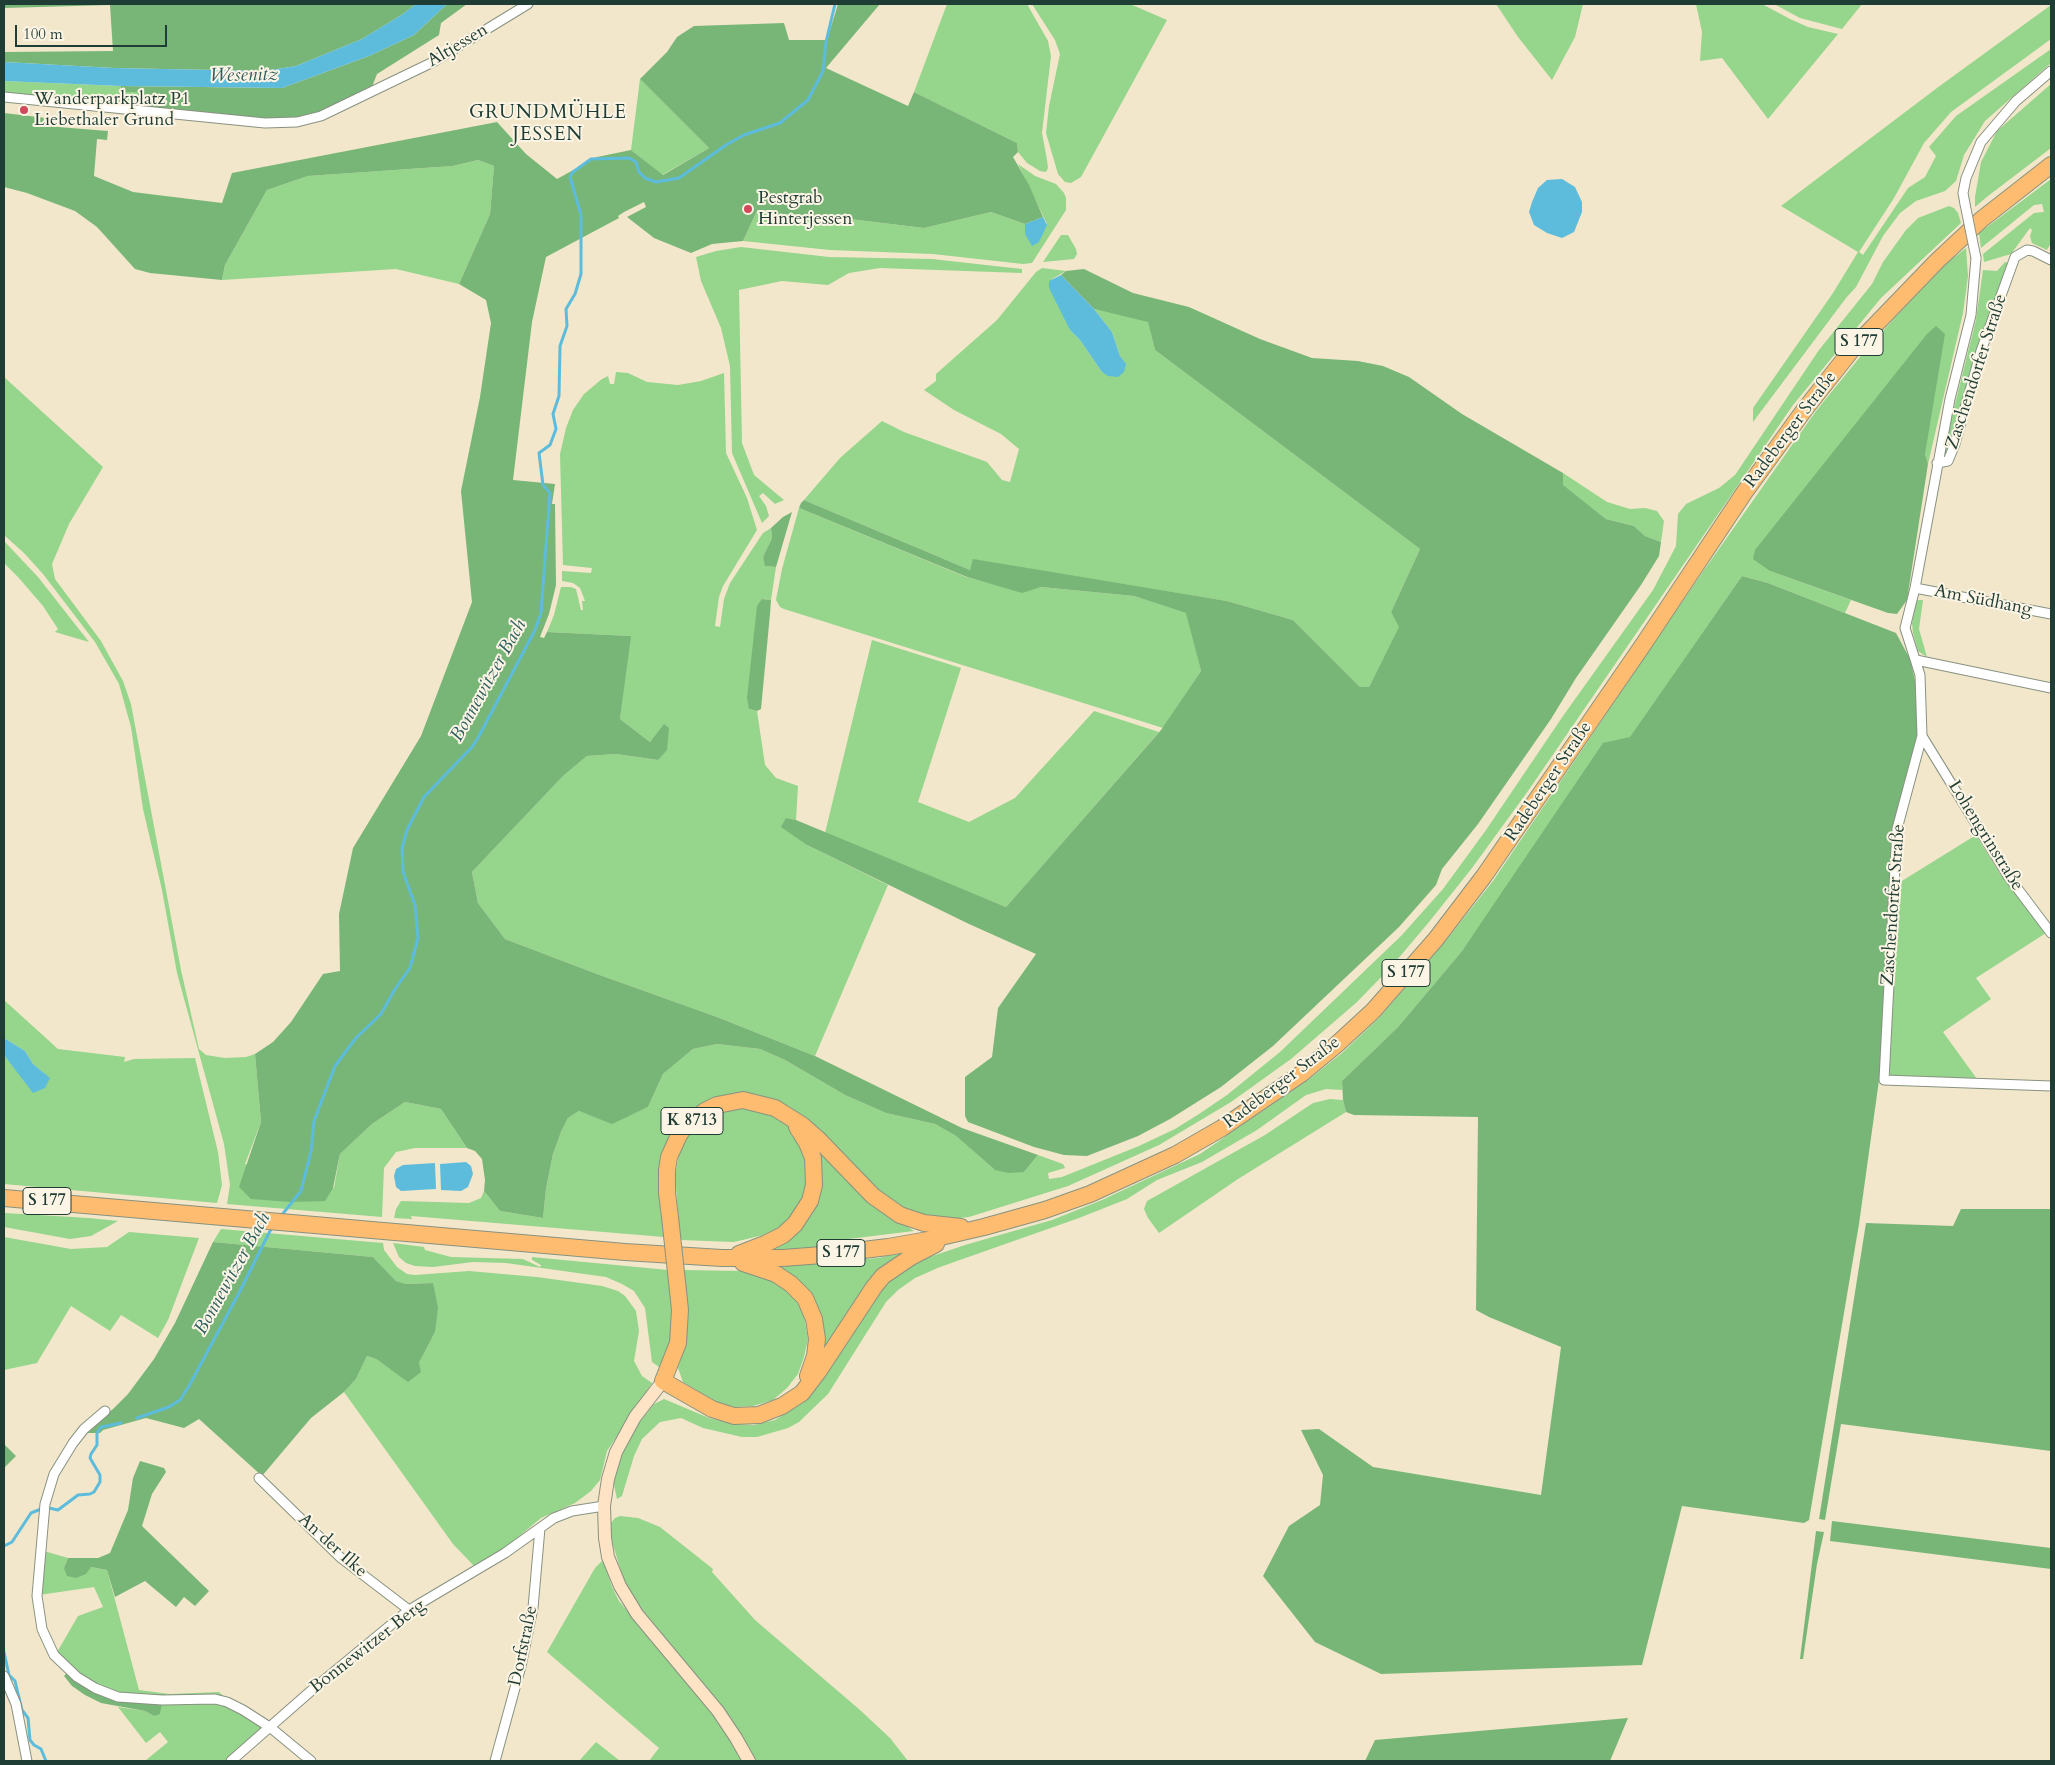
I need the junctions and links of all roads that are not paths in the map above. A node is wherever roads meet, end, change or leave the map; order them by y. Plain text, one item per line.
1 (528, 4) edge
2 (2051, 71) edge
3 (4, 98) edge
4 (2051, 166) edge
5 (2051, 260) edge
6 (1937, 463) junction
7 (1915, 588) junction
8 (2051, 614) edge
9 (1916, 660) junction
10 (2051, 688) edge
11 (1922, 736) junction
12 (2051, 933) edge
13 (2051, 1086) edge
14 (786, 1114) junction
15 (4, 1198) edge
16 (984, 1227) junction
17 (958, 1234) junction
18 (722, 1258) junction
19 (663, 1381) junction
20 (793, 1400) junction
21 (105, 1411) dead end
22 (259, 1478) dead end
23 (604, 1506) junction
24 (540, 1528) junction
25 (409, 1610) junction
26 (4, 1676) edge
27 (270, 1728) junction
28 (28, 1761) edge
29 (231, 1761) edge
30 (311, 1761) edge
31 (495, 1761) edge
32 (749, 1761) edge

1 - 3 street, Altjessen
2 - 6 street, bridge
4 - 16 highway, Radeberger Straße / S 177
5 - 6 street, Zaschendorfer Straße
6 - 7 street, Zaschendorfer Straße
7 - 8 street, Am Südhang
7 - 9 street, Zaschendorfer Straße
9 - 10 street
9 - 11 street, Zaschendorfer Straße
11 - 12 street, Lohengrinstraße
11 - 13 street, Zaschendorfer Straße
14 - 16 highway
14 - 18 highway
14 - 19 highway, K 8713, bridge
15 - 18 highway, S 177
16 - 17 highway, S 177
17 - 18 highway, S 177
17 - 20 highway
18 - 20 highway
19 - 20 highway
19 - 23 street, K 8713
21 - 27 street
22 - 25 street, An der Ilke
23 - 24 street, Bonnewitzer Berg
23 - 32 street, K 8713
24 - 25 street, Bonnewitzer Berg
24 - 31 street, Dorfstraße
25 - 27 street, Bonnewitzer Berg
26 - 28 street
27 - 29 street, Bonnewitzer Berg
27 - 30 street

